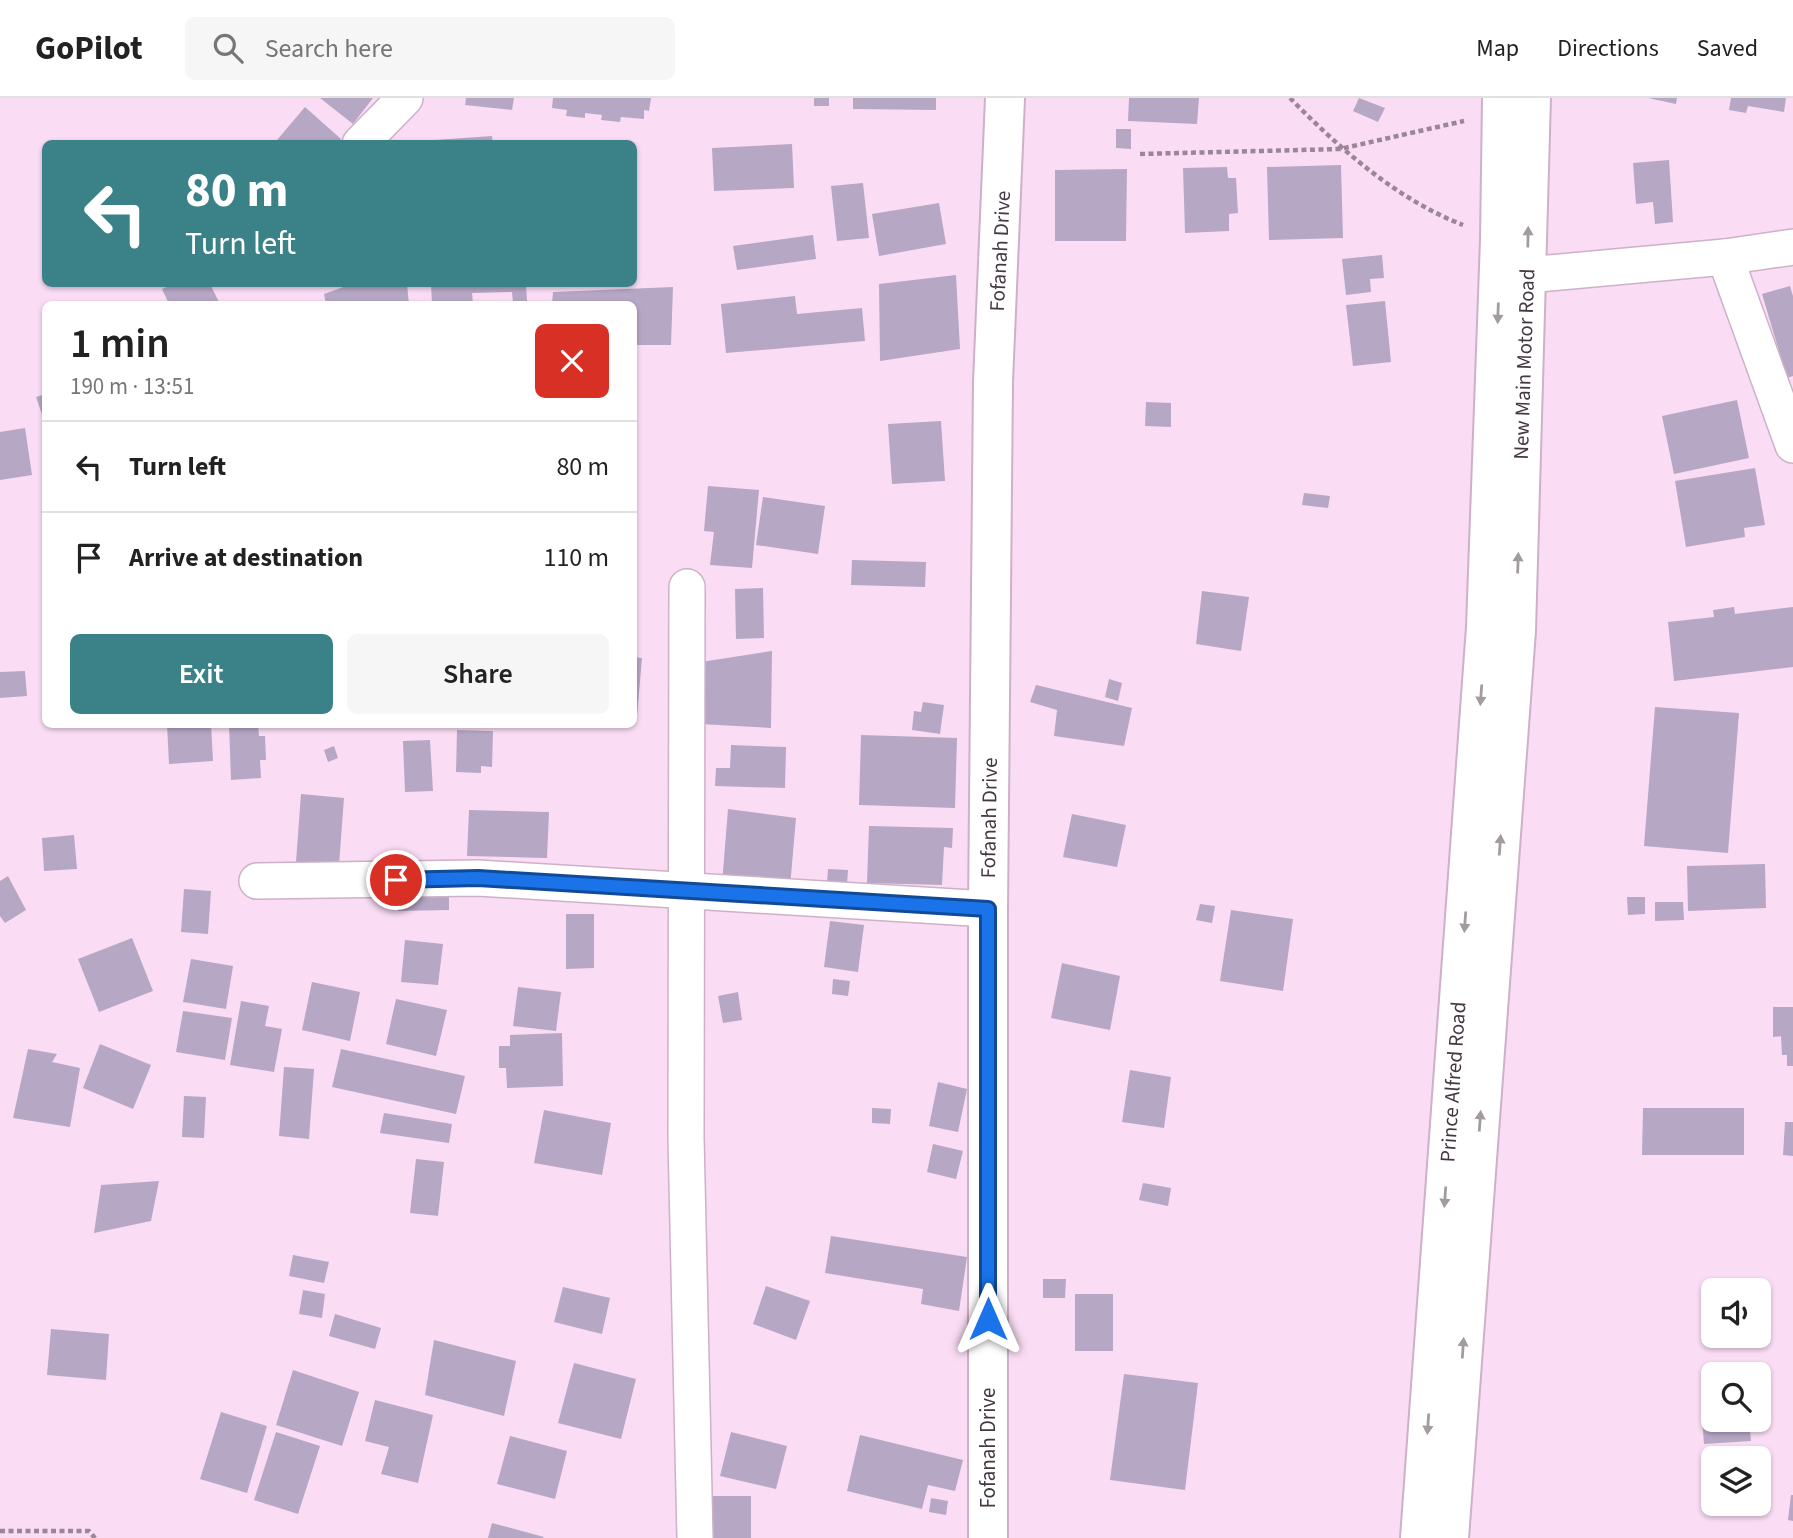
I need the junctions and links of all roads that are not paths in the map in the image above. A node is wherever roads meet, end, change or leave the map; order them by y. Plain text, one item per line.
1 (405, 98) edge
2 (1005, 98) edge
3 (1512, 103) edge
4 (364, 140) edge
5 (1793, 247) edge
6 (1725, 257) junction
7 (1527, 275) junction
8 (1793, 444) edge
9 (687, 587) dead end
10 (1501, 629) junction
11 (257, 881) dead end
12 (685, 890) junction
13 (988, 909) junction
14 (695, 1538) edge
15 (988, 1538) edge
16 (1420, 1538) edge
17 (1449, 1538) edge

1 - 4 street
2 - 13 main road, Fofanah Drive
7 -> 3 main road, New Main Motor Road
3 -> 10 main road, New Main Motor Road
5 - 6 street
6 - 7 street
6 - 8 street
10 -> 7 main road, New Main Motor Road
9 - 12 street
10 -> 16 main road, Prince Alfred Road
17 -> 10 main road, Prince Alfred Road
11 - 12 street
12 - 13 street
12 - 14 street
13 - 15 main road, Fofanah Drive

